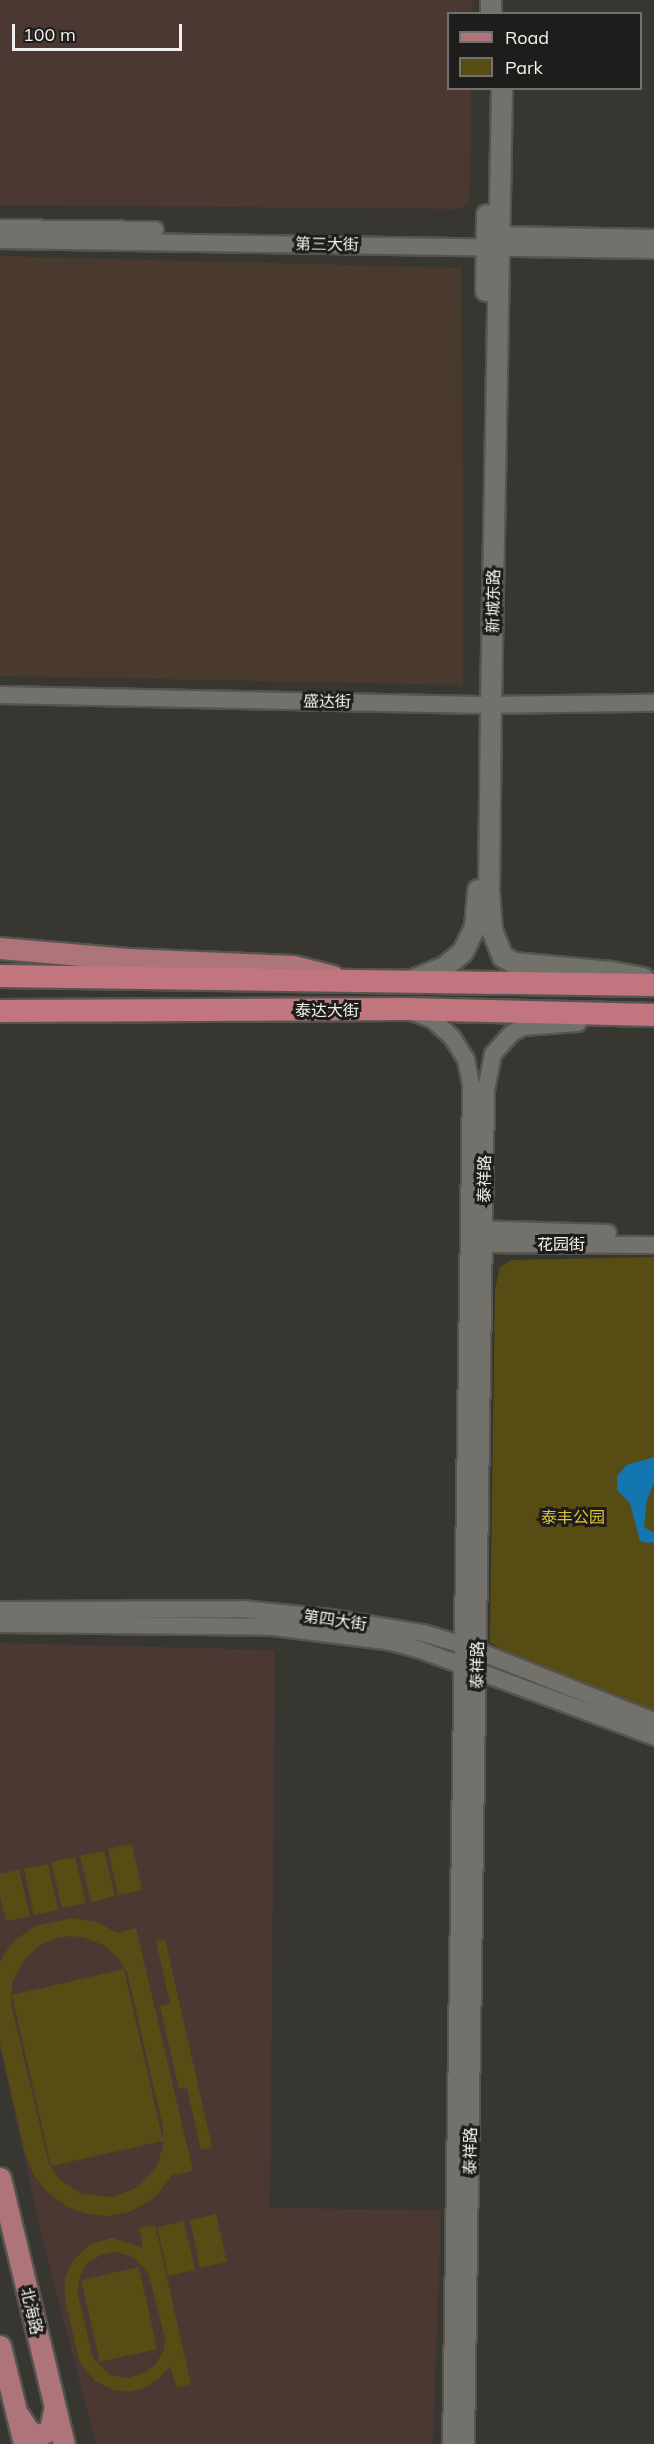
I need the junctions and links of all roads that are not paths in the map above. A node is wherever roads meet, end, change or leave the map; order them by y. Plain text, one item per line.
1 (489, 90) edge
2 (502, 90) edge
3 (0, 228) edge
4 (654, 238) edge
5 (0, 240) edge
6 (493, 241) junction
7 (654, 250) edge
8 (0, 695) edge
9 (654, 704) edge
10 (485, 705) junction
11 (0, 948) edge
12 (0, 976) edge
13 (345, 980) junction
14 (407, 981) junction
15 (654, 983) edge
16 (405, 1010) junction
17 (5, 1012) edge
18 (651, 1015) edge
19 (654, 1234) edge
20 (475, 1237) junction
21 (654, 1245) edge
22 (0, 1610) edge
23 (0, 1624) edge
24 (470, 1648) junction
25 (470, 1668) junction
26 (654, 1721) edge
27 (654, 1737) edge
28 (0, 2178) edge
29 (0, 2346) edge
30 (53, 2401) junction
31 (16, 2410) junction
32 (24, 2444) edge
33 (64, 2444) edge
34 (451, 2444) edge
35 (465, 2444) edge

1 - 6 main road, 新城东路
2 - 6 main road, 新城东路
3 - 6 street, 第三大街
4 - 6 street, 第三大街
5 - 6 street, 第三大街
6 - 7 street, 第三大街
6 - 10 main road, 新城东路
8 - 10 street, 盛达街
9 - 10 street, 盛达街
10 - 14 main road, 新城东路
10 - 15 main road, 新城东路
11 - 13 main road
12 - 13 highway, 泰达大街
13 - 14 highway, 泰达大街
14 - 15 highway, 泰达大街
16 - 17 highway, 泰达大街
16 - 18 highway, 泰达大街
16 - 20 street, 泰祥路
18 - 20 street, 泰祥路
19 - 20 street, 花园街
20 - 21 street, 花园街
20 - 24 street, 泰祥路
22 - 24 street, 第四大街
23 - 25 street
24 - 25 street, 泰祥路
24 - 26 street, 第四大街
25 - 27 street
25 - 34 street, 泰祥路
25 - 35 street, 泰祥路
28 - 30 main road, 北海路
29 - 31 main road
30 - 31 main road
30 - 33 main road, 北海路
31 - 32 main road

